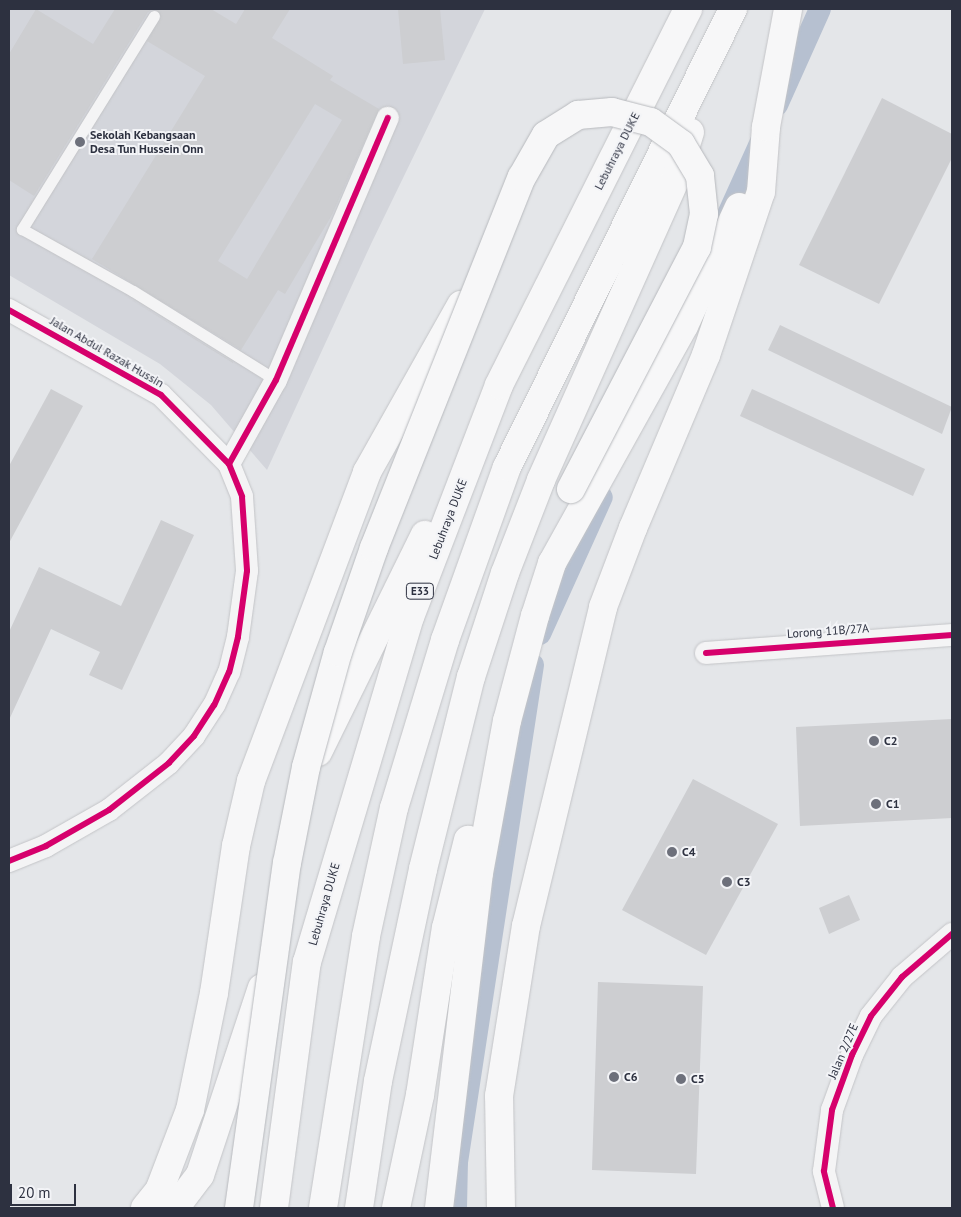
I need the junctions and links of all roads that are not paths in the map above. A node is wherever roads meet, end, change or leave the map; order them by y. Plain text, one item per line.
1 (688, 9) edge
2 (788, 9) edge
3 (154, 16) dead end
4 (728, 19) edge
5 (388, 118) dead end
6 (766, 127) junction
7 (495, 245) junction
8 (9, 310) edge
9 (276, 380) junction
10 (500, 385) junction
11 (229, 464) junction
12 (952, 635) edge
13 (706, 653) dead end
14 (468, 840) junction
15 (9, 861) edge
16 (952, 934) edge
17 (262, 989) junction
18 (398, 991) junction
19 (144, 1208) edge
20 (175, 1208) edge
21 (233, 1208) edge
22 (239, 1208) edge
23 (274, 1208) edge
24 (323, 1208) edge
25 (359, 1208) edge
26 (377, 1208) edge
27 (396, 1208) edge
28 (439, 1208) edge
29 (501, 1208) edge
30 (833, 1208) edge

1 - 10 highway, Lebuhraya DUKE / E33
2 - 6 highway
3 - 9 lane
4 - 18 highway
4 - 24 highway
5 - 9 street
6 - 28 highway
6 - 29 highway
7 - 14 highway, bridge
7 - 19 highway, bridge
7 - 22 highway, bridge
8 - 11 street, Jalan Abdul Razak Hussin
9 - 11 street
10 - 17 highway
10 - 23 highway, Lebuhraya DUKE / E33
11 - 15 street, Jalan Abdul Razak Hussin
12 - 13 street, Lorong 11B/27A
14 - 27 highway
14 - 28 highway
16 - 30 street, Jalan 2/27E
17 - 20 highway
17 - 21 highway
18 - 25 highway
18 - 26 highway

